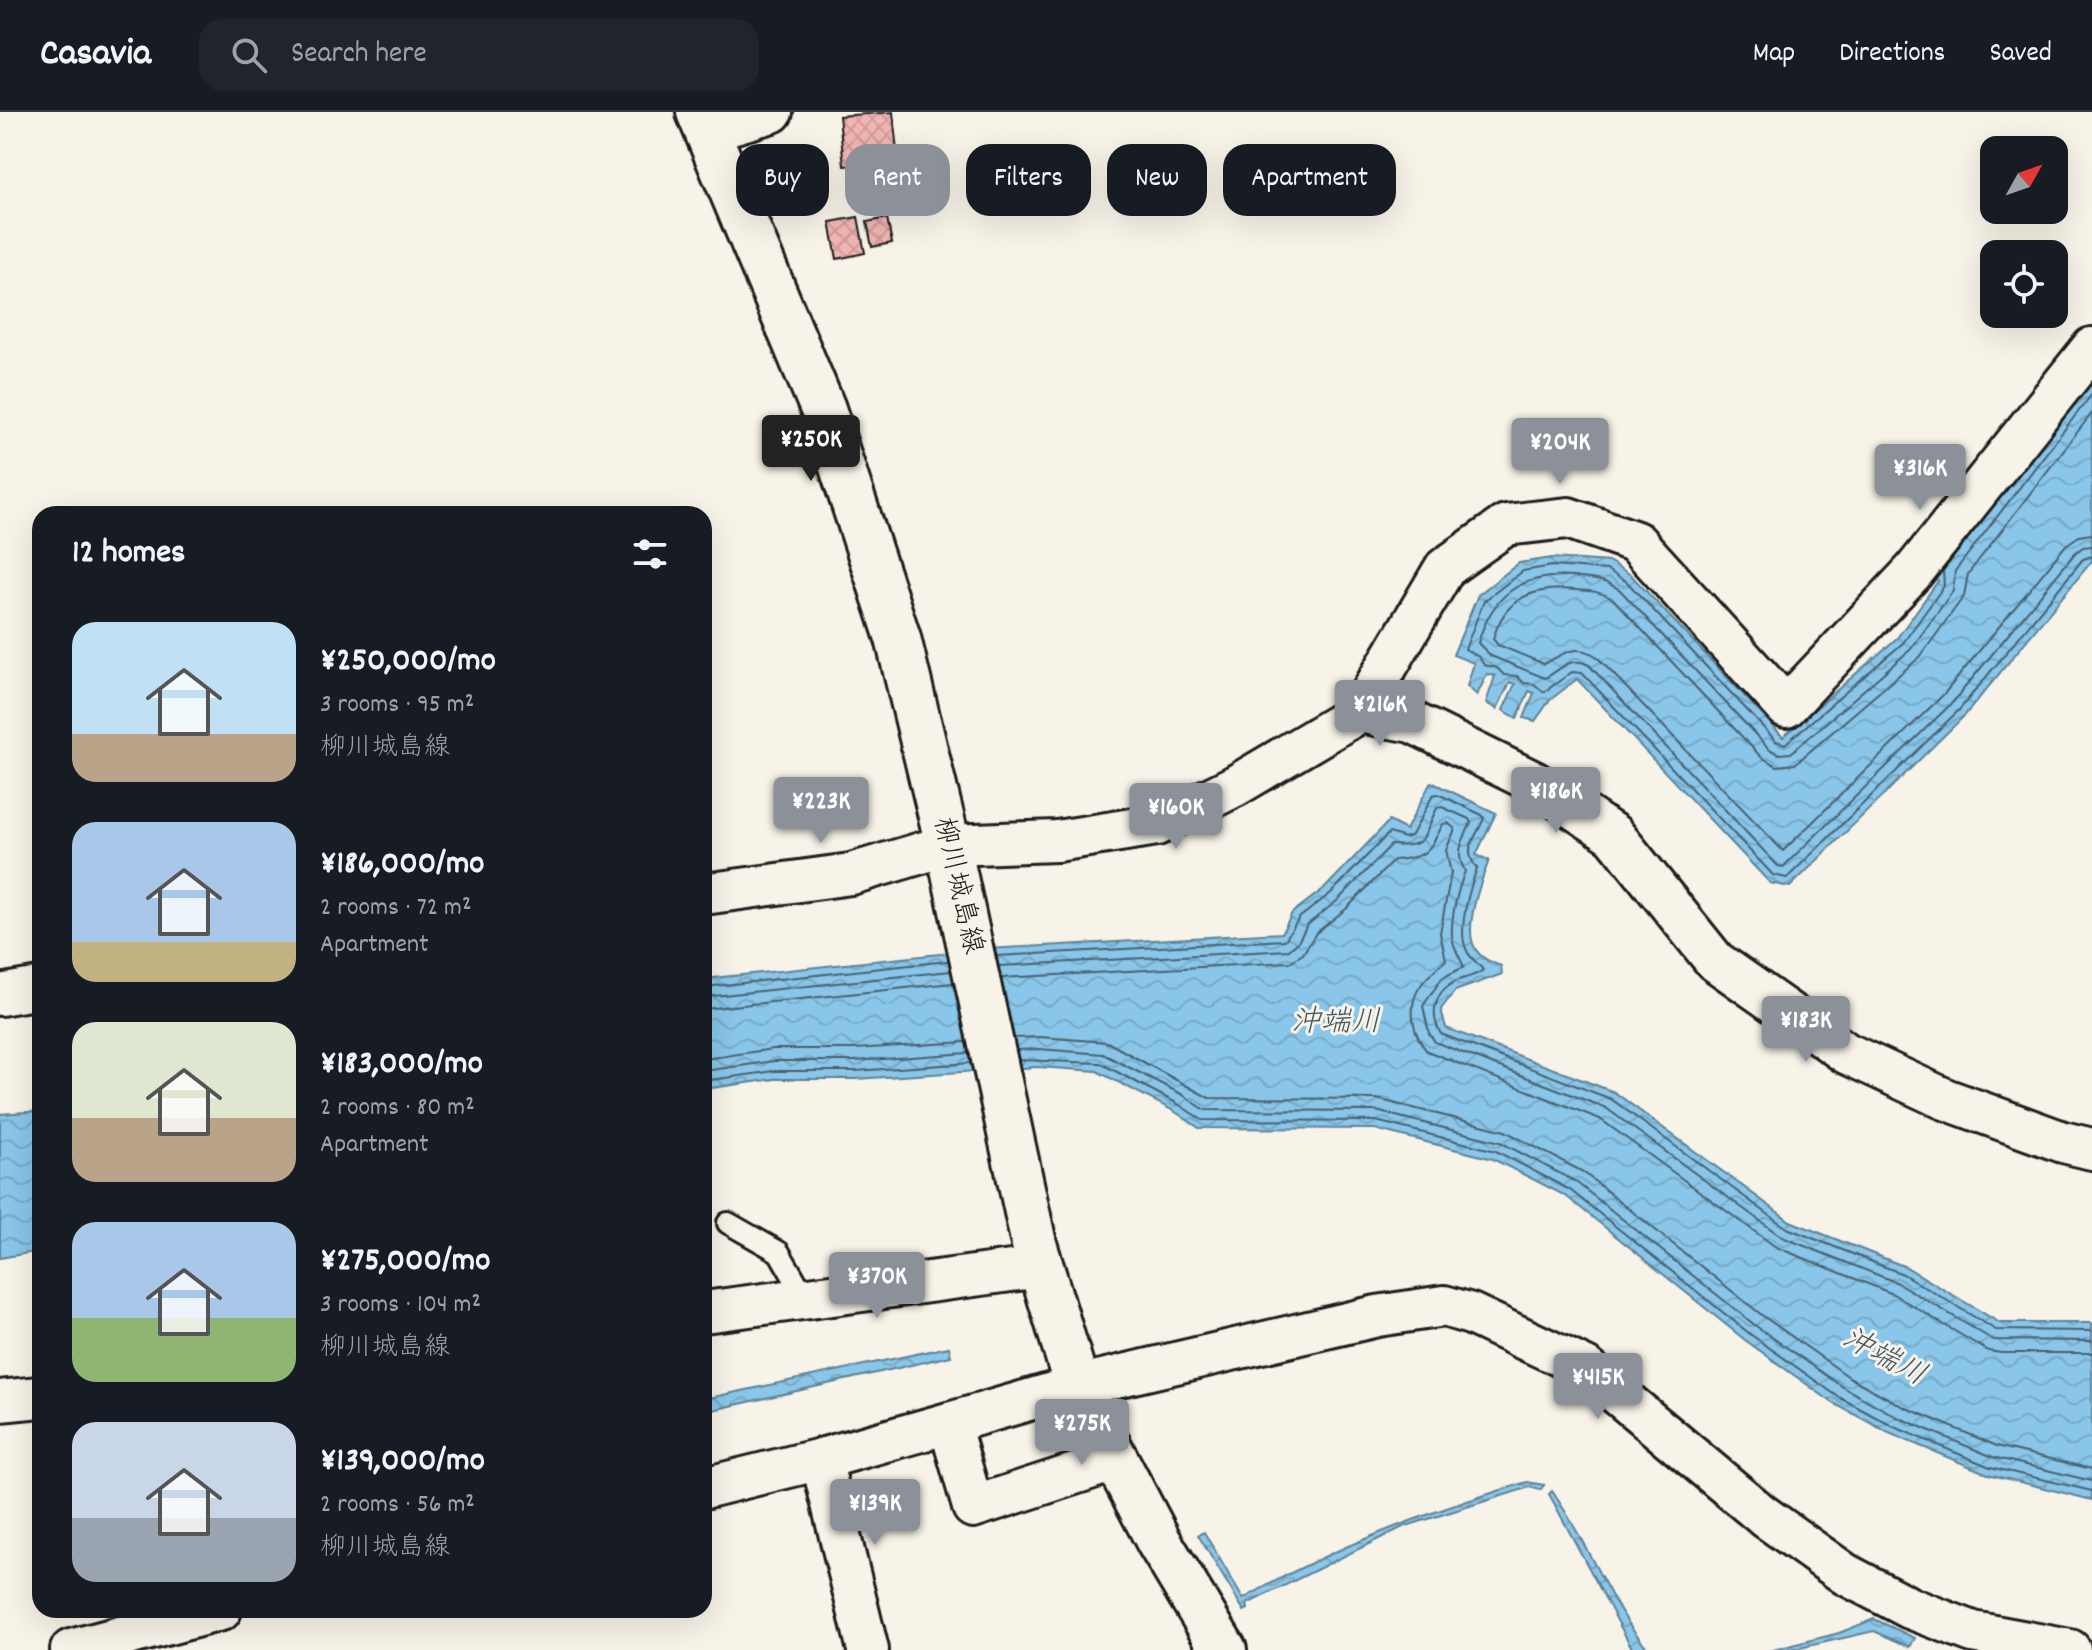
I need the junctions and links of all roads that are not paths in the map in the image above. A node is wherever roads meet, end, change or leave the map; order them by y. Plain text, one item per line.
1 (772, 112) edge
2 (703, 121) edge
3 (2092, 348) edge
4 (1360, 712) junction
5 (948, 845) junction
6 (712, 893) edge
7 (32, 989) edge
8 (0, 995) edge
9 (2092, 1149) edge
10 (728, 1223) dead end
11 (1037, 1256) junction
12 (805, 1297) junction
13 (712, 1311) edge
14 (1077, 1386) junction
15 (32, 1398) edge
16 (0, 1401) edge
17 (949, 1423) junction
18 (821, 1459) junction
19 (1117, 1460) junction
20 (712, 1486) edge
21 (191, 1618) edge
22 (71, 1650) edge
23 (868, 1650) edge
24 (1224, 1650) edge
25 (2070, 1650) edge

1 - 2 street
2 - 5 main road, 柳川城島線
3 - 4 street
4 - 5 street
4 - 9 street
5 - 6 street
5 - 11 main road, 柳川城島線
7 - 8 street
10 - 12 lane
11 - 12 street
11 - 14 main road, 柳川城島線
12 - 13 street
14 - 17 street
14 - 19 main road, 柳川城島線
14 - 25 street
15 - 16 street
17 - 18 street
17 - 19 street
18 - 20 street
18 - 23 street
19 - 24 main road, 柳川城島線
21 - 22 street

